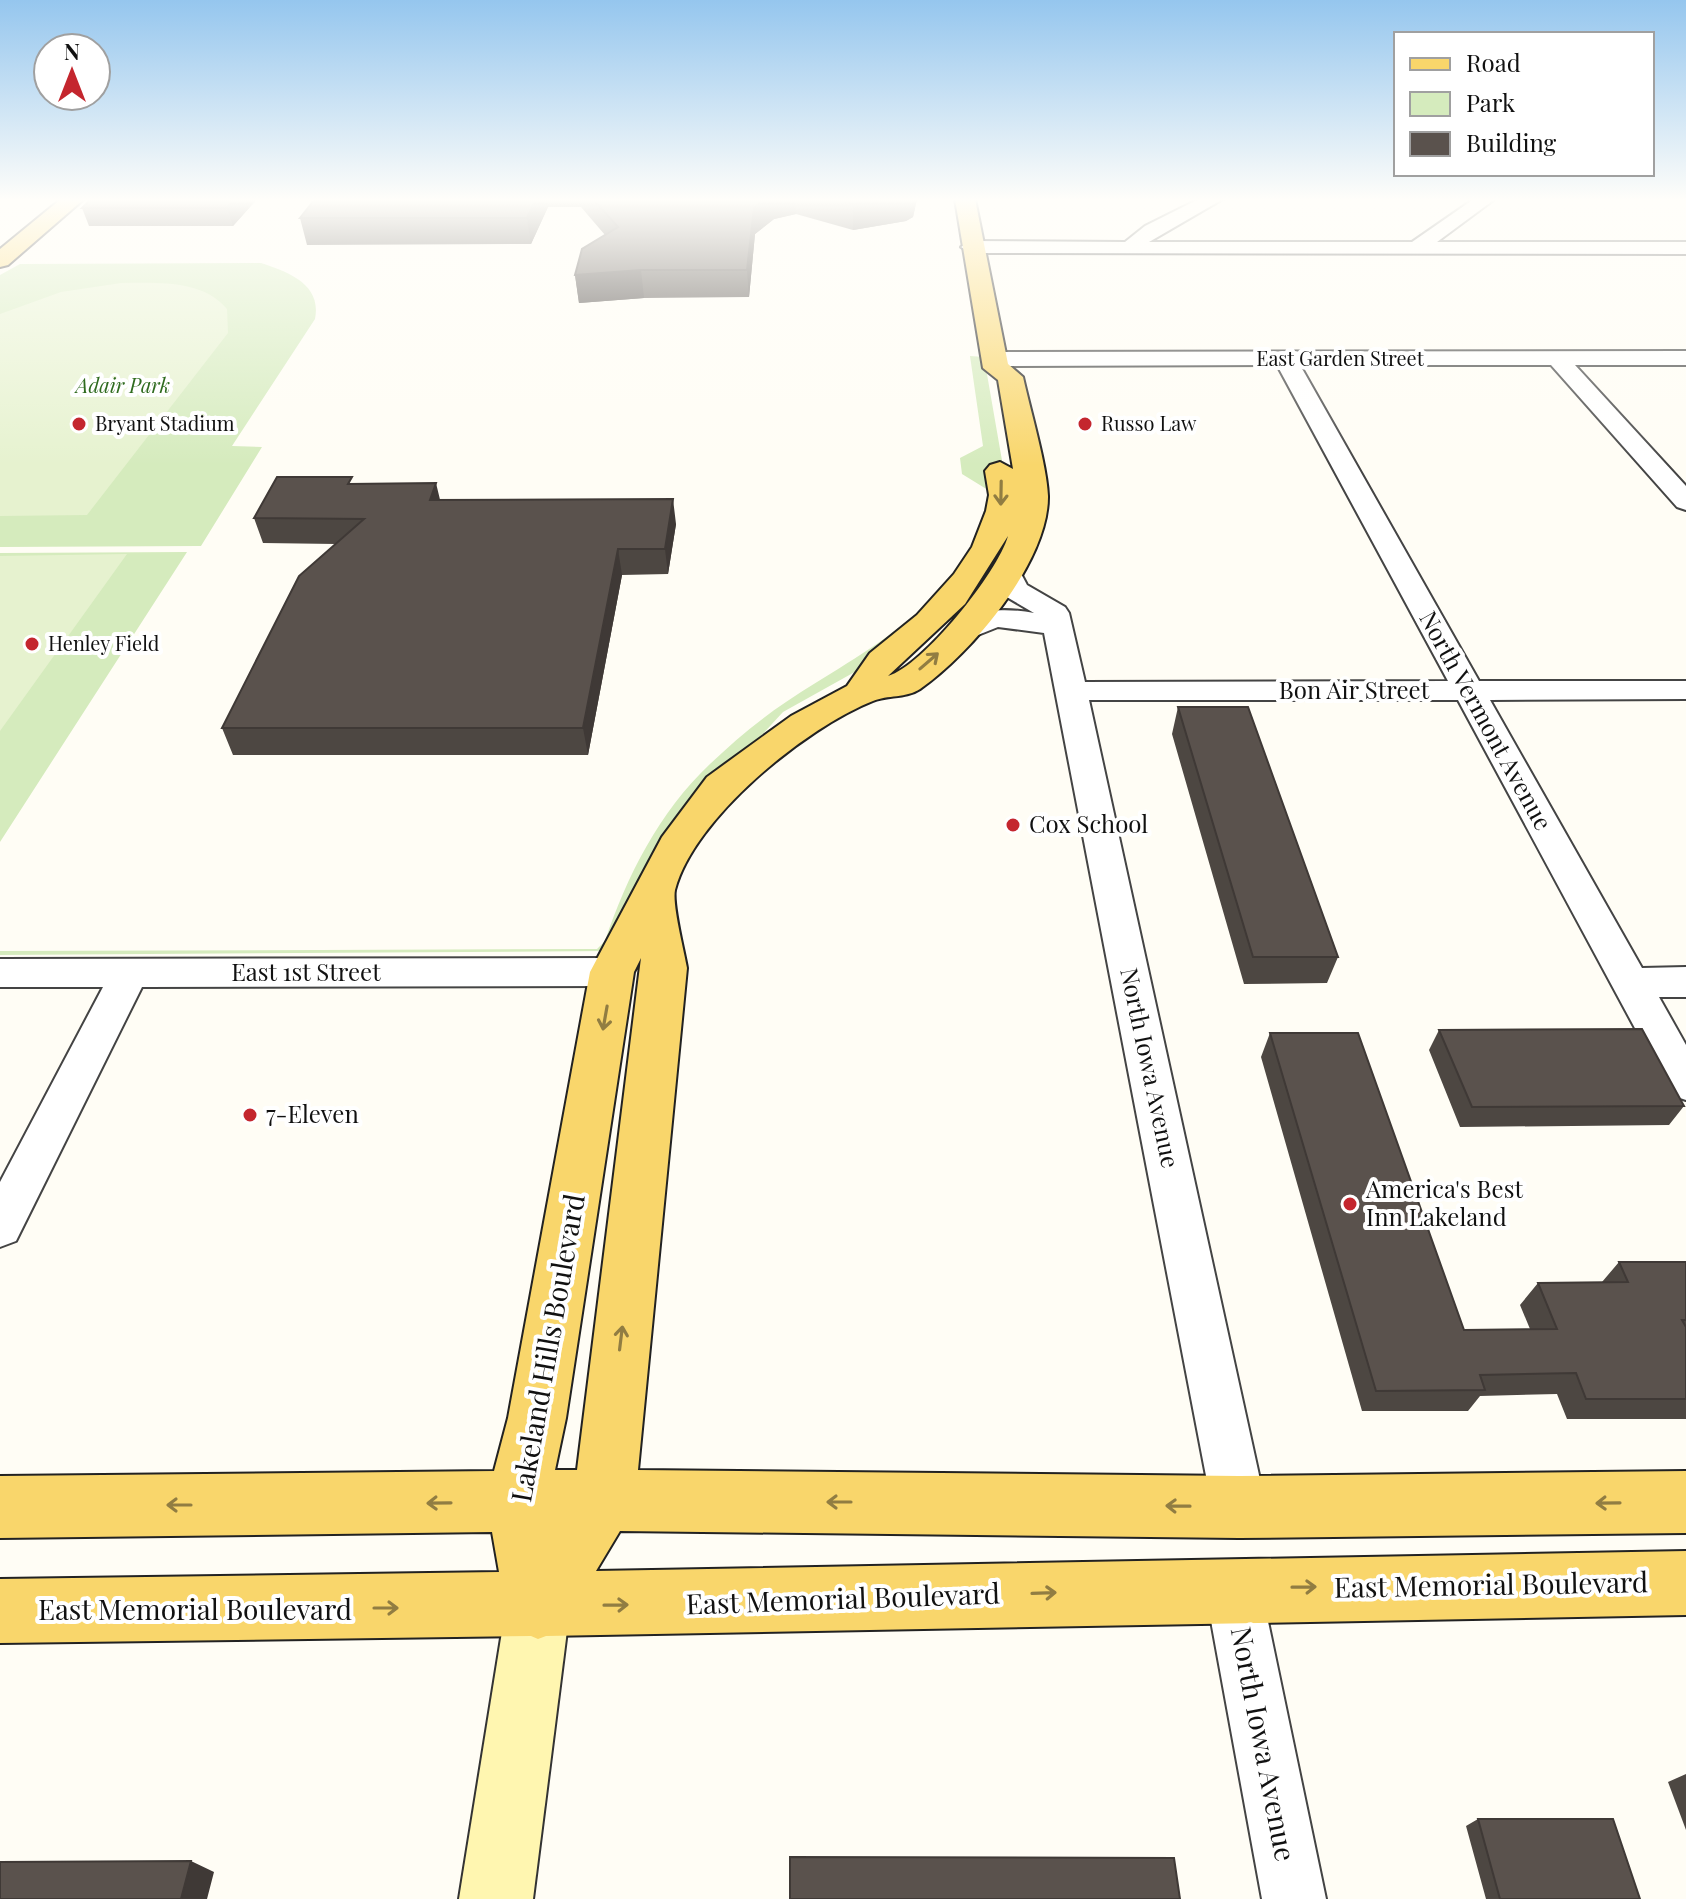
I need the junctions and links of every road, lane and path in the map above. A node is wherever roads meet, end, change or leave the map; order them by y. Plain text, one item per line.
1 (979, 288) edge
2 (1557, 358) junction
3 (1686, 358) edge
4 (1285, 359) junction
5 (995, 363) junction
6 (1686, 502) edge
7 (1008, 574) junction
8 (1058, 628) junction
9 (963, 632) junction
10 (1686, 690) edge
11 (1069, 691) junction
12 (1468, 691) junction
13 (862, 692) junction
14 (654, 895) junction
15 (612, 972) junction
16 (0, 973) edge
17 (129, 974) junction
18 (1686, 982) edge
19 (1632, 983) junction
20 (1686, 1083) edge
21 (0, 1227) edge
22 (604, 1500) junction
23 (517, 1501) junction
24 (1686, 1502) edge
25 (0, 1507) edge
26 (1239, 1507) junction
27 (1686, 1583) edge
28 (1233, 1588) junction
29 (538, 1607) junction
30 (0, 1611) edge
31 (496, 1899) edge
32 (1294, 1899) edge

1 - 5 main road, Lakeland Hills Boulevard
2 - 3 street, East Garden Street
2 - 4 street, East Garden Street
2 - 6 street
4 - 5 street, East Garden Street
4 - 12 street, North Vermont Avenue
5 - 7 main road, Lakeland Hills Boulevard
5 -> 13 main road, Lakeland Hills Boulevard
7 - 8 street
7 - 9 main road, Lakeland Hills Boulevard
8 - 9 street
8 - 11 street, North Iowa Avenue
13 -> 9 main road, Lakeland Hills Boulevard
10 - 12 street, Bon Air Street
11 - 12 street, Bon Air Street
11 - 26 street, North Iowa Avenue
12 - 19 street, North Vermont Avenue
13 - 14 main road, Lakeland Hills Boulevard
14 - 15 main road, Lakeland Hills Boulevard
22 -> 14 main road
15 - 17 street, East 1st Street
15 -> 23 main road, Lakeland Hills Boulevard
16 - 17 street, East 1st Street
17 - 21 street
18 - 19 street
19 - 20 street, North Vermont Avenue
22 - 23 main road
26 -> 22 main road
22 - 29 main road
23 -> 25 main road
23 - 29 main road, Lakeland Hills Boulevard
24 -> 26 main road
28 -> 27 main road, East Memorial Boulevard
29 -> 28 main road, East Memorial Boulevard
28 - 32 street, North Iowa Avenue
30 -> 29 main road, East Memorial Boulevard
29 - 31 main road

